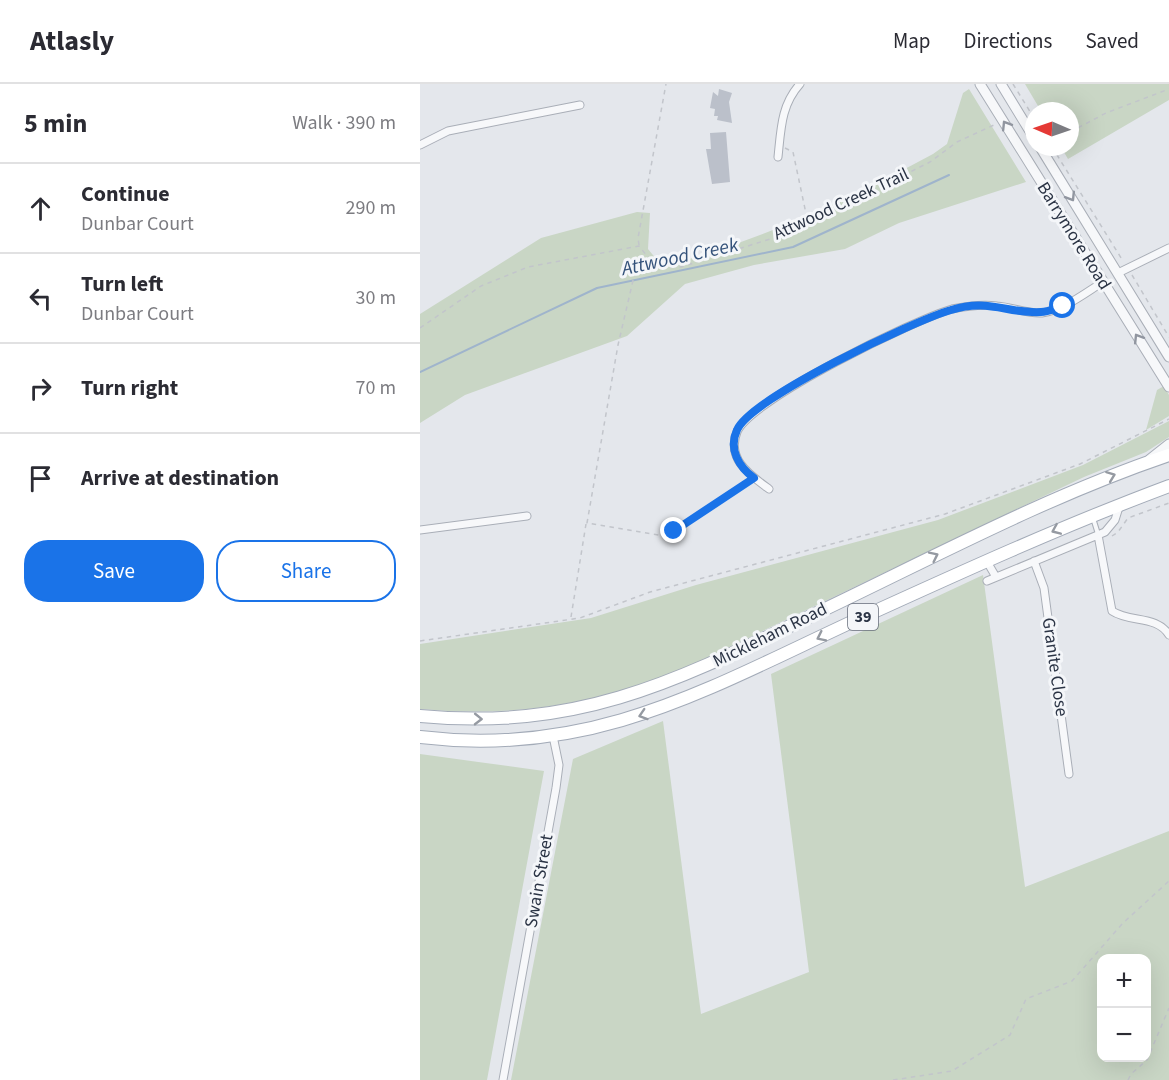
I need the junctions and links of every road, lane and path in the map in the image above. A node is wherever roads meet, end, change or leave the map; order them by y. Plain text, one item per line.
1 (666, 84) edge
2 (800, 84) edge
3 (980, 84) edge
4 (1001, 84) edge
5 (1013, 84) edge
6 (1169, 89) edge
7 (1025, 103) edge
8 (580, 105) dead end
9 (1003, 120) junction
10 (1025, 123) edge
11 (1079, 127) edge
12 (420, 145) edge
13 (779, 146) junction
14 (778, 156) dead end
15 (1046, 156) edge
16 (1058, 156) edge
17 (808, 223) junction
18 (639, 246) junction
19 (1169, 248) edge
20 (651, 261) junction
21 (1127, 268) junction
22 (1118, 273) junction
23 (1103, 282) junction
24 (420, 328) edge
25 (1169, 337) edge
26 (1169, 357) edge
27 (1169, 387) edge
28 (1169, 419) edge
29 (1169, 444) edge
30 (1169, 455) edge
31 (1144, 464) junction
32 (754, 478) junction
33 (1169, 486) edge
34 (769, 489) dead end
35 (1169, 503) edge
36 (1120, 504) junction
37 (1092, 514) junction
38 (527, 516) dead end
39 (586, 524) junction
40 (420, 530) edge
41 (1108, 530) junction
42 (1098, 535) junction
43 (986, 560) junction
44 (1034, 561) junction
45 (996, 577) junction
46 (987, 581) dead end
47 (571, 619) junction
48 (1169, 635) edge
49 (420, 641) edge
50 (420, 716) edge
51 (553, 736) junction
52 (423, 738) edge
53 (1069, 774) dead end
54 (1169, 881) edge
55 (1169, 1008) edge
56 (503, 1080) edge
57 (893, 1080) edge
58 (1128, 1080) edge

1 - 18 path
2 - 13 street
3 - 9 street, Barrymore Road
4 - 10 street
5 - 7 path
6 - 11 path
8 - 12 street
9 - 17 path, Attwood Creek Trail
23 -> 9 street, Barrymore Road
13 - 14 street
13 - 17 path
15 -> 22 street, Barrymore Road
16 - 21 path
17 - 20 path, Attwood Creek Trail
18 - 20 path
18 - 24 path
19 - 21 street
20 - 39 path
21 - 22 street
21 - 25 path
22 - 23 street
22 - 26 street, Barrymore Road
27 -> 23 street, Barrymore Road
23 - 32 street
28 - 47 path
29 - 31 street
30 - 31 main road, Mickleham Road / 39
50 -> 31 main road, Mickleham Road / 39
32 - 34 street
32 - 39 path
33 - 36 main road, Mickleham Road / 39
35 - 41 path
36 - 37 main road, Mickleham Road / 39
36 - 41 street
37 - 42 lane
37 -> 43 main road, Mickleham Road / 39
38 - 40 street
39 - 47 path
41 - 42 street
42 - 44 street
42 - 48 street
43 - 45 street
43 -> 51 main road, Mickleham Road / 39
44 - 45 street
44 - 53 street, Granite Close
45 - 46 street
47 - 49 path
51 - 52 main road, Mickleham Road / 39
51 - 56 street, Swain Street
54 - 57 path
55 - 58 path

